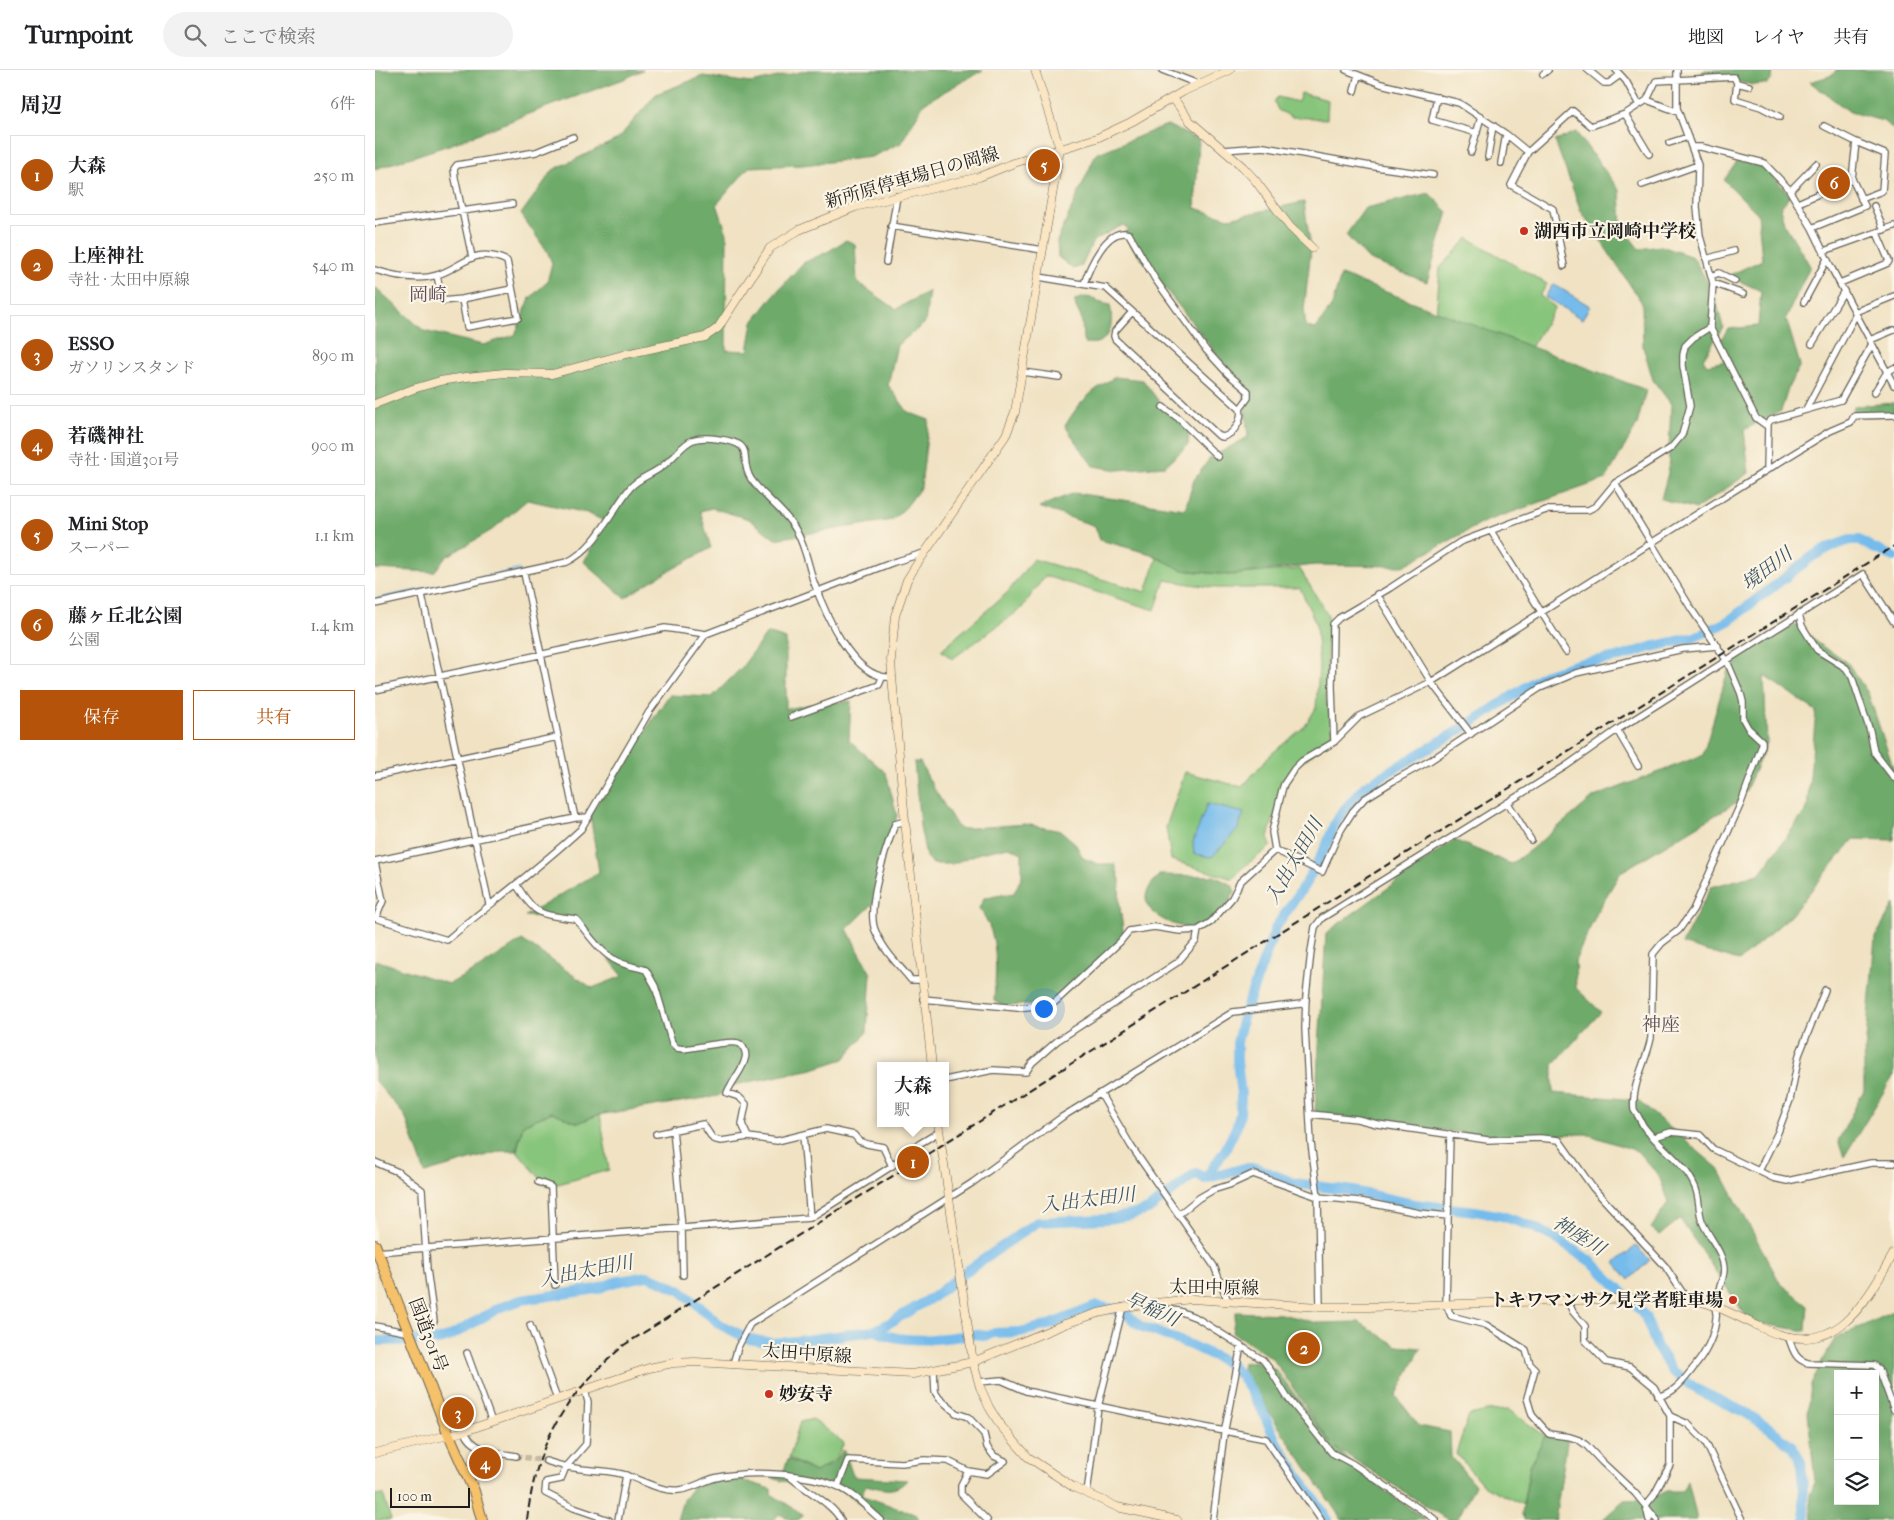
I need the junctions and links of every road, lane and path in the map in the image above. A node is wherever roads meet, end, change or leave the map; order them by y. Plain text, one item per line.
1 (1035, 70) edge
2 (1163, 70) edge
3 (1230, 70) edge
4 (1347, 70) edge
5 (1588, 70) edge
6 (1677, 70) edge
7 (1618, 72) edge
8 (1358, 74) junction
9 (1678, 80) junction
10 (1737, 82) junction
11 (1198, 84) junction
12 (1749, 86) dead end
13 (1354, 91) dead end
14 (1437, 97) junction
15 (1173, 98) junction
16 (1647, 100) junction
17 (1639, 105) junction
18 (1678, 112) junction
19 (1625, 114) junction
20 (1481, 117) junction
21 (1780, 117) dead end
22 (1493, 125) junction
23 (1825, 126) dead end
24 (1477, 133) junction
25 (1506, 134) junction
26 (573, 137) dead end
27 (1688, 137) junction
28 (1856, 142) junction
29 (1669, 144) dead end
30 (1692, 147) junction
31 (1060, 149) junction
32 (1223, 150) junction
33 (1471, 152) dead end
34 (1528, 152) junction
35 (1649, 154) dead end
36 (1488, 156) dead end
37 (1501, 163) dead end
38 (1816, 164) dead end
39 (1698, 165) junction
40 (1433, 175) dead end
41 (1852, 179) junction
42 (1642, 185) dead end
43 (1790, 191) junction
44 (897, 196) junction
45 (1861, 199) junction
46 (1798, 203) junction
47 (512, 204) dead end
48 (1874, 206) dead end
49 (463, 211) junction
50 (375, 223) edge
51 (891, 226) junction
52 (1894, 226) edge
53 (1812, 228) junction
54 (1884, 230) junction
55 (1877, 233) junction
56 (1312, 248) dead end
57 (1043, 250) junction
58 (1734, 251) dead end
59 (1824, 251) junction
60 (472, 257) junction
61 (1706, 259) junction
62 (1827, 259) junction
63 (885, 262) dead end
64 (1564, 266) dead end
65 (375, 270) edge
66 (437, 275) junction
67 (1711, 276) junction
68 (1039, 277) junction
69 (1735, 281) dead end
70 (1713, 283) junction
71 (1084, 284) junction
72 (1840, 284) junction
73 (512, 289) junction
74 (1844, 291) junction
75 (1743, 294) dead end
76 (1894, 296) edge
77 (462, 299) junction
78 (1804, 302) dead end
79 (1132, 312) junction
80 (1855, 313) junction
81 (1710, 327) junction
82 (1894, 330) edge
83 (1871, 342) junction
84 (1812, 344) dead end
85 (1894, 368) edge
86 (1023, 372) junction
87 (1887, 372) junction
88 (1059, 377) dead end
89 (1894, 385) edge
90 (1874, 393) dead end
91 (375, 404) edge
92 (1163, 407) dead end
93 (1240, 409) junction
94 (1806, 409) junction
95 (1894, 414) edge
96 (1767, 426) junction
97 (1218, 457) dead end
98 (1767, 470) junction
99 (1615, 483) junction
100 (1491, 531) junction
101 (1651, 543) junction
102 (924, 554) junction
103 (524, 572) junction
104 (817, 591) junction
105 (1377, 594) junction
106 (422, 595) junction
107 (375, 604) edge
108 (1542, 612) junction
109 (1799, 614) junction
110 (1894, 622) edge
111 (706, 634) junction
112 (1718, 646) junction
113 (1566, 652) dead end
114 (541, 654) junction
115 (1727, 661) junction
116 (440, 676) junction
117 (882, 678) junction
118 (891, 678) junction
119 (1431, 682) junction
120 (375, 690) edge
121 (791, 717) dead end
122 (1617, 730) junction
123 (1471, 734) junction
124 (558, 737) junction
125 (1333, 742) junction
126 (458, 758) junction
127 (1638, 766) dead end
128 (375, 776) edge
129 (1894, 778) edge
130 (1509, 802) junction
131 (589, 817) junction
132 (575, 818) junction
133 (905, 821) junction
134 (475, 840) junction
135 (1531, 840) dead end
136 (1275, 850) junction
137 (375, 862) edge
138 (516, 884) junction
139 (489, 904) junction
140 (375, 918) edge
141 (1198, 930) junction
142 (921, 980) junction
143 (1825, 990) dead end
144 (923, 999) junction
145 (1306, 1000) junction
146 (931, 1062) edge
147 (949, 1079) edge
148 (1101, 1093) junction
149 (1310, 1114) junction
150 (939, 1128) edge
151 (673, 1130) junction
152 (656, 1134) dead end
153 (1450, 1134) junction
154 (803, 1135) junction
155 (748, 1137) junction
156 (1654, 1137) junction
157 (375, 1162) edge
158 (1894, 1164) edge
159 (892, 1166) junction
160 (1759, 1171) junction
161 (538, 1182) dead end
162 (1318, 1197) junction
163 (949, 1198) junction
164 (1178, 1215) junction
165 (1448, 1216) junction
166 (810, 1218) junction
167 (682, 1228) junction
168 (554, 1238) junction
169 (427, 1248) junction
170 (376, 1249) edge
171 (1894, 1253) edge
172 (683, 1275) dead end
173 (555, 1285) dead end
174 (1686, 1298) junction
175 (1567, 1300) junction
176 (1228, 1301) junction
177 (1145, 1304) junction
178 (1446, 1304) junction
179 (1715, 1305) junction
180 (1123, 1307) junction
181 (1320, 1307) junction
182 (434, 1321) dead end
183 (531, 1325) dead end
184 (375, 1326) edge
185 (409, 1332) junction
186 (1788, 1336) junction
187 (1241, 1346) junction
188 (467, 1353) dead end
189 (973, 1362) junction
190 (733, 1364) junction
191 (933, 1370) junction
192 (979, 1382) junction
193 (585, 1390) junction
194 (1658, 1396) junction
195 (557, 1399) junction
196 (1098, 1406) junction
197 (1894, 1410) edge
198 (1670, 1416) junction
199 (492, 1422) junction
200 (465, 1431) junction
201 (1225, 1431) junction
202 (449, 1435) junction
203 (375, 1453) edge
204 (517, 1456) tunnel mouth
205 (546, 1461) tunnel mouth
206 (566, 1467) junction
207 (968, 1471) junction
208 (626, 1475) junction
209 (788, 1475) junction
210 (838, 1486) junction
211 (1087, 1494) junction
212 (1646, 1505) junction
213 (483, 1520) edge
214 (609, 1520) edge
215 (618, 1520) edge
216 (841, 1520) edge
217 (881, 1520) edge
218 (987, 1520) edge
219 (1177, 1520) edge
220 (1213, 1520) edge
221 (1321, 1520) edge
222 (1436, 1520) edge
223 (1649, 1520) edge
224 (1657, 1520) edge
225 (1742, 1520) edge

1 - 31 main road
2 - 11 street
3 - 11 main road, 新所原停車場日の岡線
4 - 8 street
5 - 7 street
6 - 9 street
7 - 17 street
8 - 13 street
8 - 14 street
9 - 10 street
9 - 16 street
9 - 18 street
10 - 12 street
10 - 21 street
11 - 15 main road, 新所原停車場日の岡線
14 - 20 street
14 - 24 street
15 - 31 main road, 新所原停車場日の岡線
15 - 32 main road
16 - 17 street
16 - 18 street
17 - 19 street
18 - 27 street
19 - 34 street
19 - 35 street
20 - 22 street
20 - 24 street
22 - 25 street
22 - 36 street
23 - 28 street
24 - 33 street
25 - 34 street
25 - 37 street
26 - 49 street
27 - 29 street
27 - 30 street
28 - 41 street
28 - 45 street
30 - 39 street
30 - 43 street
31 - 44 main road, 新所原停車場日の岡線
31 - 57 main road
32 - 40 street
32 - 56 main road
34 - 64 street
38 - 43 street
39 - 42 street
39 - 61 street
41 - 45 street
41 - 46 street
43 - 46 street
44 - 51 street
44 - 91 main road, 新所原停車場日の岡線
45 - 53 street
46 - 53 street
47 - 49 street
48 - 54 street
49 - 50 street
49 - 60 street
51 - 57 street
51 - 63 street
52 - 54 street
53 - 59 street
54 - 55 street
55 - 59 street
55 - 72 street
57 - 68 main road
58 - 61 street
59 - 62 street
60 - 66 street
60 - 73 street
61 - 67 street
62 - 72 street
62 - 78 street
65 - 66 street
66 - 77 street
67 - 69 street
67 - 70 street
68 - 71 street
68 - 86 main road
70 - 75 street
70 - 81 street
71 - 79 street
71 - 93 street
72 - 74 street
73 - 77 street
73 - 77 street
74 - 80 street
74 - 84 street
76 - 80 street
79 - 93 street
79 - 93 street
80 - 83 street
80 - 94 street
81 - 96 street
81 - 99 street
82 - 83 street
83 - 87 street
83 - 94 street
85 - 87 street
86 - 88 street
86 - 102 main road
87 - 89 street
87 - 90 street
92 - 97 street
94 - 96 street
95 - 98 street
96 - 98 street
98 - 101 street
99 - 100 street
99 - 101 street
100 - 105 street
100 - 108 street
101 - 108 street
101 - 112 street
102 - 104 street
102 - 118 main road
103 - 104 street
103 - 106 street
103 - 114 street
104 - 111 street
104 - 117 street
105 - 119 street
105 - 125 street
106 - 107 street
106 - 116 street
108 - 113 street
108 - 119 street
109 - 110 street
109 - 115 street
109 - 129 street
111 - 114 street
111 - 131 street
112 - 115 street
112 - 123 street
114 - 116 street
114 - 124 street
115 - 122 street
115 - 156 street
116 - 120 street
116 - 126 street
117 - 118 street
117 - 121 street
118 - 133 main road
119 - 123 street
119 - 125 street
122 - 127 street
122 - 130 street
123 - 136 street
124 - 126 street
124 - 132 street
125 - 136 street
126 - 128 street
126 - 134 street
130 - 135 street
130 - 145 street
131 - 132 street
131 - 138 street
132 - 134 street
133 - 142 main road
133 - 142 street
134 - 137 street
134 - 139 street
136 - 141 street
137 - 140 street
138 - 139 street
138 - 155 street
139 - 140 street
141 - 144 street
141 - 147 street
142 - 144 main road
143 - 160 street
144 - 146 main road
145 - 148 street
145 - 149 street
148 - 163 street
148 - 164 street
149 - 153 street
149 - 162 street
150 - 159 street
150 - 163 main road
151 - 152 street
151 - 155 street
151 - 167 street
153 - 165 street
153 - 174 street
154 - 155 street
154 - 159 street
154 - 166 street
156 - 160 street
156 - 179 street
157 - 169 street
158 - 160 street
159 - 166 street
161 - 168 street
162 - 164 street
162 - 165 street
162 - 181 street
163 - 189 main road
163 - 190 street
164 - 176 street
165 - 178 street
166 - 167 street
167 - 168 street
167 - 172 street
168 - 169 street
168 - 173 street
169 - 170 street
169 - 182 street
170 - 185 highway, 国道301号
171 - 186 main road, 太田中原線
174 - 175 main road, 太田中原線
174 - 179 main road, 太田中原線
175 - 178 main road, 太田中原線
175 - 194 street
176 - 177 main road, 太田中原線
176 - 181 main road, 太田中原線
177 - 180 main road, 太田中原線
177 - 187 street
178 - 181 main road, 太田中原線
178 - 212 street
179 - 186 main road, 太田中原線
179 - 194 street
180 - 189 main road, 太田中原線
180 - 196 street
183 - 195 street
184 - 185 street
185 - 202 highway, 国道301号
186 - 197 street
187 - 201 street
187 - 222 street
188 - 199 street
189 - 191 main road, 太田中原線
189 - 192 main road
190 - 191 main road, 太田中原線
190 - 193 main road, 太田中原線
191 - 207 street
192 - 196 street
192 - 211 main road
193 - 195 main road, 太田中原線
193 - 206 street
194 - 198 street
195 - 199 main road, 太田中原線
196 - 201 street
196 - 211 street
198 - 212 street
198 - 225 street
199 - 200 main road, 太田中原線
200 - 202 main road, 太田中原線
200 - 204 street
201 - 220 street
201 - 221 street
202 - 203 main road, 太田中原線
202 - 213 highway, 国道301号
205 - 206 street
206 - 208 street
206 - 214 street
207 - 210 street
207 - 218 street
208 - 209 street
208 - 215 street
209 - 210 street
209 - 216 street
210 - 217 street
211 - 219 main road
212 - 223 street
212 - 224 street

